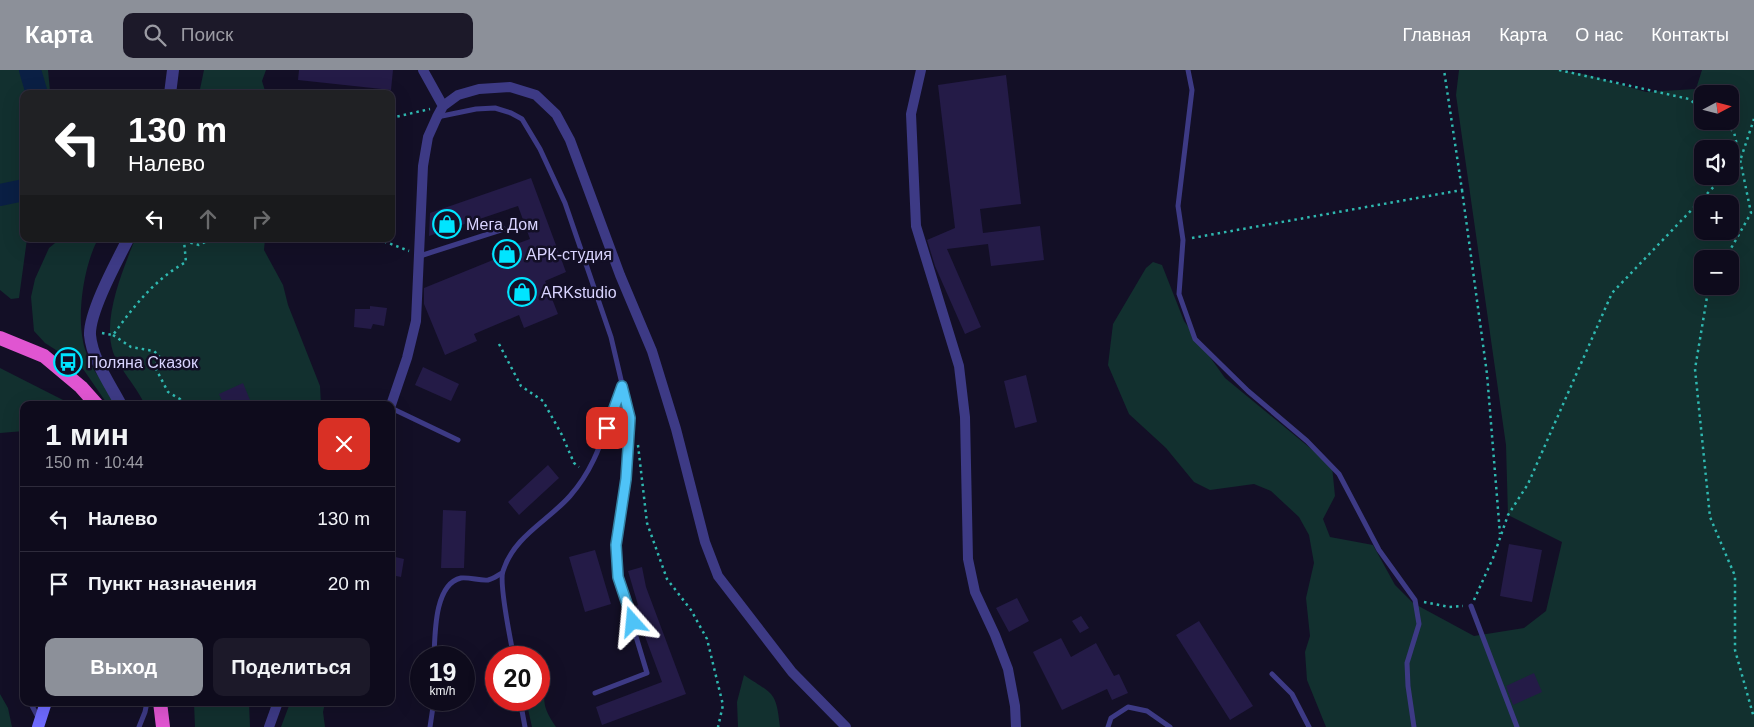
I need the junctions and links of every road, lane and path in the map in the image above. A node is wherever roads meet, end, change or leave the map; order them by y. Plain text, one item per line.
1 (172, 70) edge
2 (423, 70) edge
3 (921, 70) edge
4 (1188, 70) edge
5 (1444, 70) edge
6 (1559, 70) edge
7 (170, 90) edge
8 (1694, 103) edge
9 (443, 106) junction
10 (395, 117) edge
11 (437, 117) junction
12 (1754, 119) edge
13 (1731, 130) edge
14 (1740, 158) junction
15 (1715, 185) edge
16 (1462, 190) junction
17 (504, 229) dead end
18 (1183, 240) junction
19 (127, 242) edge
20 (127, 242) edge
21 (184, 242) edge
22 (188, 242) edge
23 (205, 242) edge
24 (385, 242) edge
25 (1730, 250) edge
26 (420, 256) junction
27 (1707, 295) edge
28 (91, 334) junction
29 (113, 335) junction
30 (0, 338) edge
31 (0, 343) edge
32 (500, 344) dead end
33 (622, 386) junction
34 (83, 401) edge
35 (93, 401) edge
36 (120, 401) edge
37 (120, 401) edge
38 (181, 401) edge
39 (393, 401) edge
40 (395, 408) edge
41 (458, 440) dead end
42 (638, 442) dead end
43 (586, 474) junction
44 (1500, 536) junction
45 (502, 572) junction
46 (1415, 600) junction
47 (1471, 606) junction
48 (434, 646) edge
49 (512, 646) edge
50 (1272, 674) dead end
51 (596, 694) dead end
52 (32, 706) edge
53 (45, 706) edge
54 (146, 706) edge
55 (160, 706) edge
56 (169, 706) edge
57 (277, 706) edge
58 (432, 711) edge
59 (522, 711) edge
60 (1754, 718) edge
61 (39, 724) edge
62 (139, 727) edge
63 (163, 727) edge
64 (172, 727) edge
65 (269, 727) edge
66 (430, 727) edge
67 (525, 727) edge
68 (718, 727) edge
69 (846, 727) edge
70 (1016, 727) edge
71 (1108, 727) edge
72 (1170, 727) edge
73 (1309, 727) edge
74 (1414, 727) edge
75 (1517, 727) edge

1 - 7 street
2 - 9 street
3 - 70 street
4 - 18 lane
5 - 16 path
6 - 8 path
9 - 10 path
9 - 11 street
9 - 69 street
11 - 26 street
11 - 33 lane
12 - 14 path
13 - 14 path
14 - 25 path
15 - 44 path
16 - 18 path
16 - 44 path
17 - 26 lane
18 - 46 lane
19 - 28 street
20 - 37 street
21 - 29 path
22 - 23 path
24 - 26 path
26 - 39 street
27 - 60 path
28 - 29 path
28 - 36 street
29 - 38 path
30 - 35 highway
31 - 34 highway
32 - 43 path
33 - 43 lane
33 - 51 lane
40 - 41 lane
42 - 68 path
43 - 45 lane
44 - 47 path
45 - 48 lane
45 - 49 lane
46 - 47 path
46 - 74 lane
47 - 75 lane
50 - 73 lane
52 - 61 lane
53 - 61 main road
54 - 62 lane
55 - 63 highway
56 - 64 highway
57 - 65 street
58 - 66 lane
59 - 67 lane
71 - 72 lane

